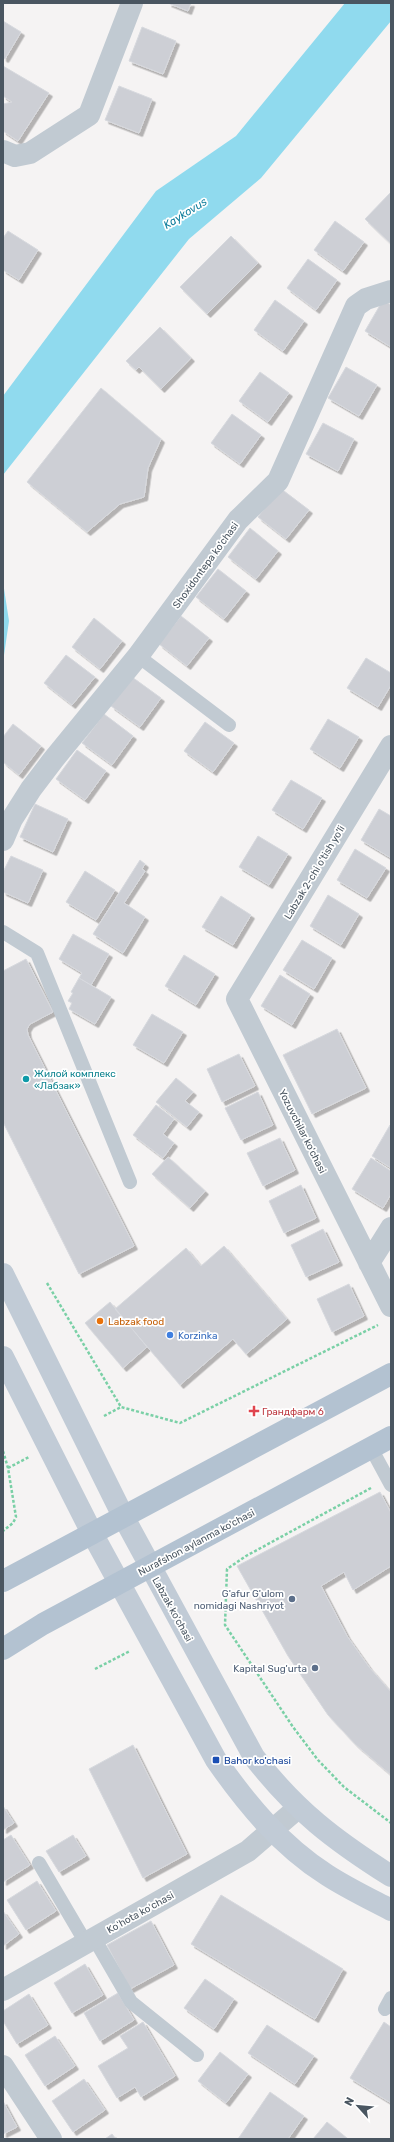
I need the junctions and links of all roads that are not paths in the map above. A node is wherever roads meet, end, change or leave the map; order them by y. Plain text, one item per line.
1 (132, 3) edge
2 (3, 150) edge
3 (391, 291) edge
4 (138, 656) junction
5 (229, 725) dead end
6 (391, 746) edge
7 (3, 840) edge
8 (3, 932) edge
9 (237, 999) joint
10 (130, 1182) dead end
11 (391, 1228) edge
12 (369, 1263) junction
13 (3, 1274) edge
14 (388, 1314) edge
15 (3, 1356) edge
16 (391, 1374) edge
17 (391, 1437) edge
18 (371, 1448) junction
19 (389, 1482) edge
20 (123, 1516) junction
21 (92, 1532) junction
22 (150, 1566) junction
23 (3, 1581) edge
24 (119, 1583) junction
25 (3, 1649) edge
26 (298, 1808) junction
27 (274, 1831) junction
28 (39, 1863) dead end
29 (391, 1876) edge
30 (391, 1910) edge
31 (90, 1941) junction
32 (3, 1990) edge
33 (197, 2055) dead end
34 (3, 2066) edge
35 (51, 2139) edge

1 - 2 street
3 - 4 street, Shoxidontepa ko'chasi
4 - 5 lane
4 - 7 street, Shoxidontepa ko'chasi
6 - 9 street, Labzak 2-chi o'tish yo'li
8 - 10 lane
9 - 12 street, Yozuvchilar ko'chasi
11 - 12 street
12 - 14 street, Yozuvchilar ko'chasi
13 - 20 main road, Labzak ko'chasi
15 - 21 main road
16 - 20 main road
17 - 18 main road, Nurafshon aylanma ko'chasi
18 - 19 lane
18 - 22 main road, Nurafshon aylanma ko'chasi
20 - 21 main road
20 - 22 main road, Labzak ko'chasi
21 - 23 main road
21 - 24 main road
22 - 24 main road, Nurafshon aylanma ko'chasi
22 - 26 main road, Labzak ko'chasi
24 - 25 main road, Nurafshon aylanma ko'chasi
24 - 27 main road
26 - 27 street, Koʻhota koʻchasi
26 - 29 main road, Labzak ko'chasi
27 - 30 main road
27 - 31 street, Koʻhota koʻchasi
28 - 31 lane
31 - 32 street, Koʻhota koʻchasi
31 - 33 lane
34 - 35 street

